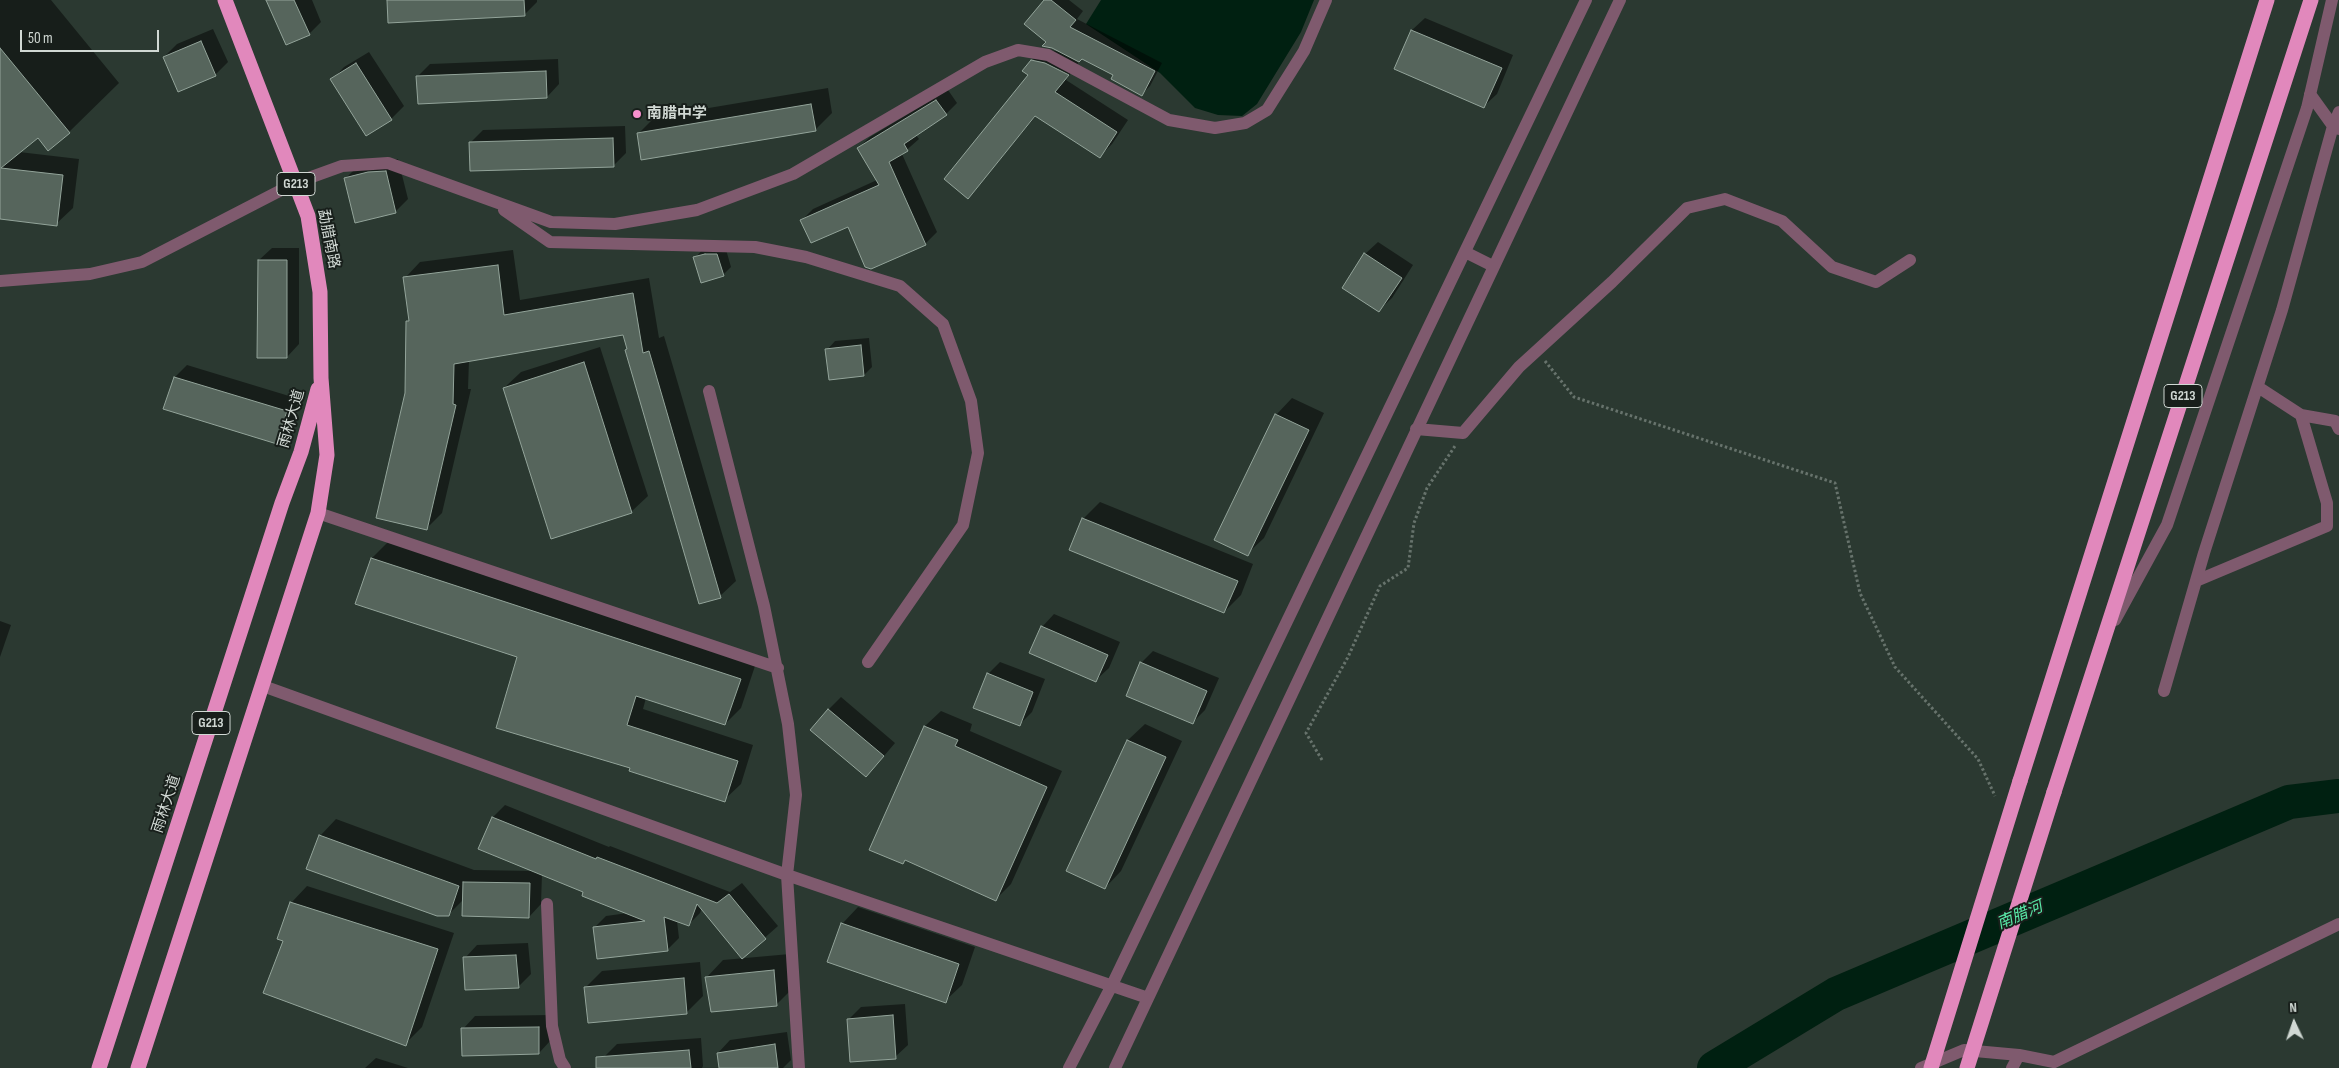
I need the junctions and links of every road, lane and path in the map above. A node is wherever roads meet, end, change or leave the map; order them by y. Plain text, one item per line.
1 (225, 0) edge
2 (1326, 0) edge
3 (1586, 0) edge
4 (1620, 0) edge
5 (2267, 0) edge
6 (2311, 0) edge
7 (2332, 0) edge
8 (2310, 94) junction
9 (2339, 112) edge
10 (2336, 128) edge
11 (295, 183) junction
12 (487, 199) junction
13 (1465, 252) junction
14 (1910, 260) dead end
15 (1493, 266) junction
16 (0, 281) edge
17 (1537, 350) junction
18 (322, 378) junction
19 (2258, 387) junction
20 (709, 391) dead end
21 (2301, 415) junction
22 (1416, 429) junction
23 (2339, 429) edge
24 (1463, 433) junction
25 (318, 513) junction
26 (2339, 519) edge
27 (2326, 526) junction
28 (2196, 581) junction
29 (2104, 640) junction
30 (868, 662) dead end
31 (778, 668) junction
32 (263, 686) junction
33 (2164, 692) dead end
34 (1322, 760) dead end
35 (1995, 796) dead end
36 (787, 875) junction
37 (547, 904) dead end
38 (2339, 924) edge
39 (1112, 985) junction
40 (1148, 998) junction
41 (2019, 1055) junction
42 (99, 1068) edge
43 (138, 1068) edge
44 (565, 1068) edge
45 (799, 1068) edge
46 (1069, 1068) edge
47 (1115, 1068) edge
48 (1921, 1068) edge
49 (1931, 1068) edge
50 (1967, 1068) edge
51 (2012, 1068) edge

1 - 11 highway, 勐腊南路 / G213
2 - 12 street
3 - 13 street
4 - 15 street
5 - 49 highway, G213, bridge
6 - 29 highway, G213
7 - 8 street
8 - 10 street
8 - 29 street
9 - 10 street
10 - 19 street
11 - 12 street
11 - 16 street
11 - 18 highway, 勐腊南路 / G213
12 - 30 street
13 - 15 street
13 - 39 street
14 - 17 street
15 - 22 street
17 - 24 street
17 - 35 path
18 - 25 highway, 雨林大道 / G213
18 - 42 highway, 雨林大道 / G213
19 - 21 street
19 - 28 street
20 - 31 street
21 - 23 street
21 - 27 street
22 - 24 street
22 - 40 street
24 - 34 path
25 - 31 street
25 - 32 highway, 雨林大道 / G213
26 - 27 street
27 - 28 street
28 - 33 street
29 - 50 highway, G213, bridge
31 - 36 street
32 - 36 street
32 - 43 highway, 雨林大道 / G213
36 - 39 street
36 - 45 street
37 - 44 street
38 - 41 street
39 - 40 street
39 - 46 street
40 - 47 street
41 - 48 street
41 - 51 street

